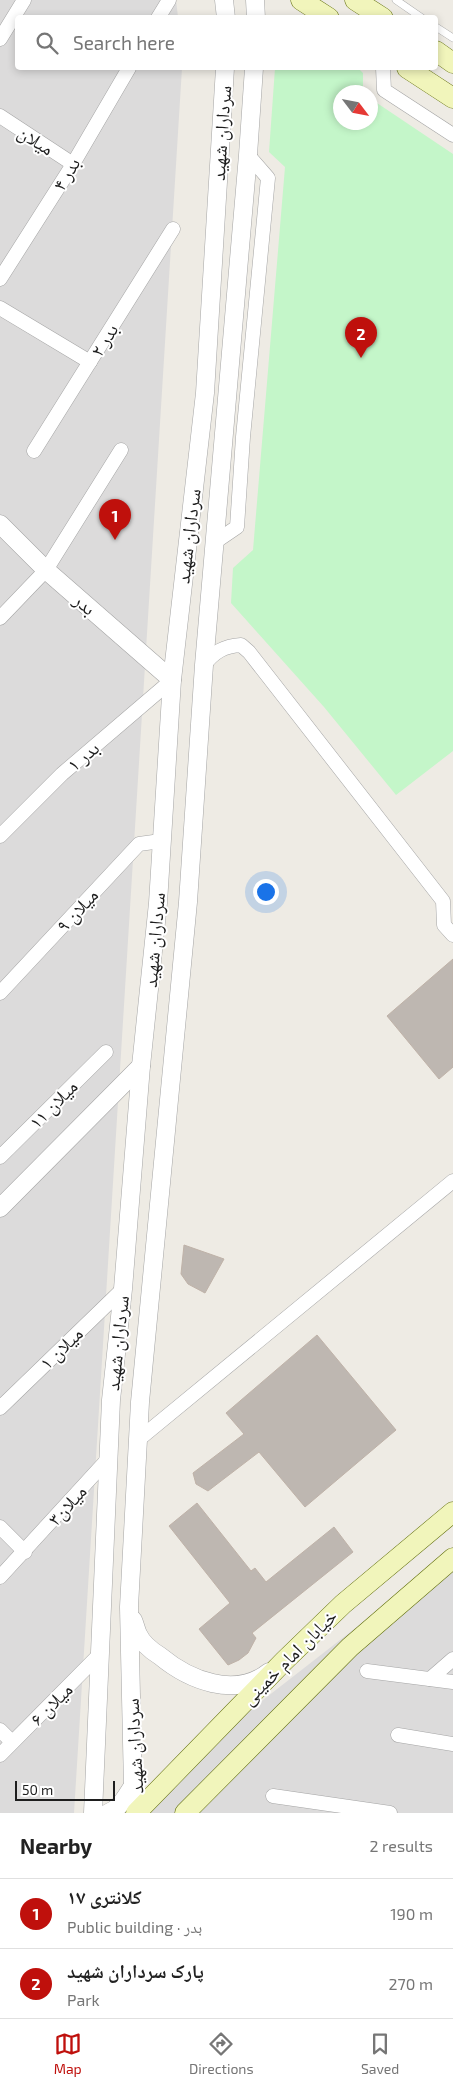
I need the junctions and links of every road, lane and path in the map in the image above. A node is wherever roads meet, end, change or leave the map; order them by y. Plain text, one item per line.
1 (24, 0) edge
2 (169, 0) edge
3 (224, 0) edge
4 (255, 0) edge
5 (302, 0) edge
6 (355, 0) edge
7 (396, 0) edge
8 (160, 15) edge
9 (226, 15) edge
10 (256, 15) edge
11 (324, 15) edge
12 (378, 15) edge
13 (418, 15) edge
14 (438, 27) edge
15 (453, 38) edge
16 (0, 39) edge
17 (438, 52) edge
18 (453, 63) edge
19 (128, 70) edge
20 (225, 70) edge
21 (254, 70) edge
22 (383, 70) edge
23 (410, 70) edge
24 (453, 98) edge
25 (0, 116) edge
26 (453, 135) edge
27 (73, 164) junction
28 (173, 230) dead end
29 (0, 279) edge
30 (0, 308) edge
31 (90, 362) junction
32 (121, 450) dead end
33 (34, 451) dead end
34 (0, 524) edge
35 (46, 570) junction
36 (0, 618) edge
37 (204, 665) junction
38 (172, 680) junction
39 (0, 836) edge
40 (162, 842) junction
41 (158, 902) junction
42 (188, 902) junction
43 (453, 935) edge
44 (0, 993) edge
45 (106, 1052) dead end
46 (141, 1066) junction
47 (0, 1157) edge
48 (453, 1181) edge
49 (0, 1208) edge
50 (123, 1289) junction
51 (111, 1400) junction
52 (140, 1402) junction
53 (0, 1408) edge
54 (138, 1440) junction
55 (108, 1459) junction
56 (453, 1512) edge
57 (0, 1527) edge
58 (25, 1552) junction
59 (453, 1558) edge
60 (0, 1577) edge
61 (129, 1607) junction
62 (101, 1653) junction
63 (453, 1659) edge
64 (284, 1661) junction
65 (367, 1671) dead end
66 (430, 1679) junction
67 (453, 1682) edge
68 (0, 1730) edge
69 (398, 1735) dead end
70 (12, 1742) junction
71 (453, 1744) edge
72 (0, 1755) edge
73 (133, 1786) junction
74 (274, 1796) dead end
75 (138, 1812) edge
76 (93, 1813) edge
77 (108, 1813) edge
78 (185, 1813) edge
79 (390, 1813) edge

1 - 16 street
2 - 8 street
3 - 9 street
4 - 10 street
5 - 11 main road
6 - 12 main road
7 - 13 lane
14 - 15 lane
17 - 18 main road
19 - 27 street, بدر ۴
20 - 38 street, سرداران شهید
21 - 37 street, سرداران شهید
22 - 26 street
23 - 24 main road
25 - 27 street, میلان
27 - 29 street, بدر ۴
28 - 31 street, بدر ۲
30 - 31 street
31 - 33 street, بدر ۲
32 - 35 street
34 - 35 street, بدر
35 - 36 street
35 - 38 street, بدر
37 - 42 street, سرداران شهید
37 - 43 street
38 - 39 street, بدر ۱
38 - 40 street, سرداران شهید
40 - 41 street, سرداران شهید
40 - 44 street, میلان ۹
41 - 42 street
41 - 46 street, سرداران شهید
42 - 52 street, سرداران شهید
45 - 47 street, میلان ۱۱
46 - 49 street
46 - 50 street, سرداران شهید
48 - 54 street
50 - 51 street, سرداران شهید
50 - 53 street, میلان ۱
51 - 52 street
51 - 55 street, سرداران شهید
52 - 54 street, سرداران شهید
54 - 61 street, سرداران شهید
55 - 58 street, میلان۳
55 - 62 street, سرداران شهید
56 - 64 main road, خیابان امام خمینی
57 - 58 street
58 - 60 street, میلان۳
59 - 78 main road, خیابان امام خمینی
61 - 64 street
61 - 73 street, سرداران شهید
62 - 70 street, میلان ۶
62 - 76 street, سرداران شهید
63 - 66 street
64 - 75 main road, خیابان امام خمینی
65 - 66 street
66 - 67 street
68 - 70 street
69 - 71 street
70 - 72 street, میلان ۶
73 - 75 street, سرداران شهید
73 - 77 street
74 - 79 street

